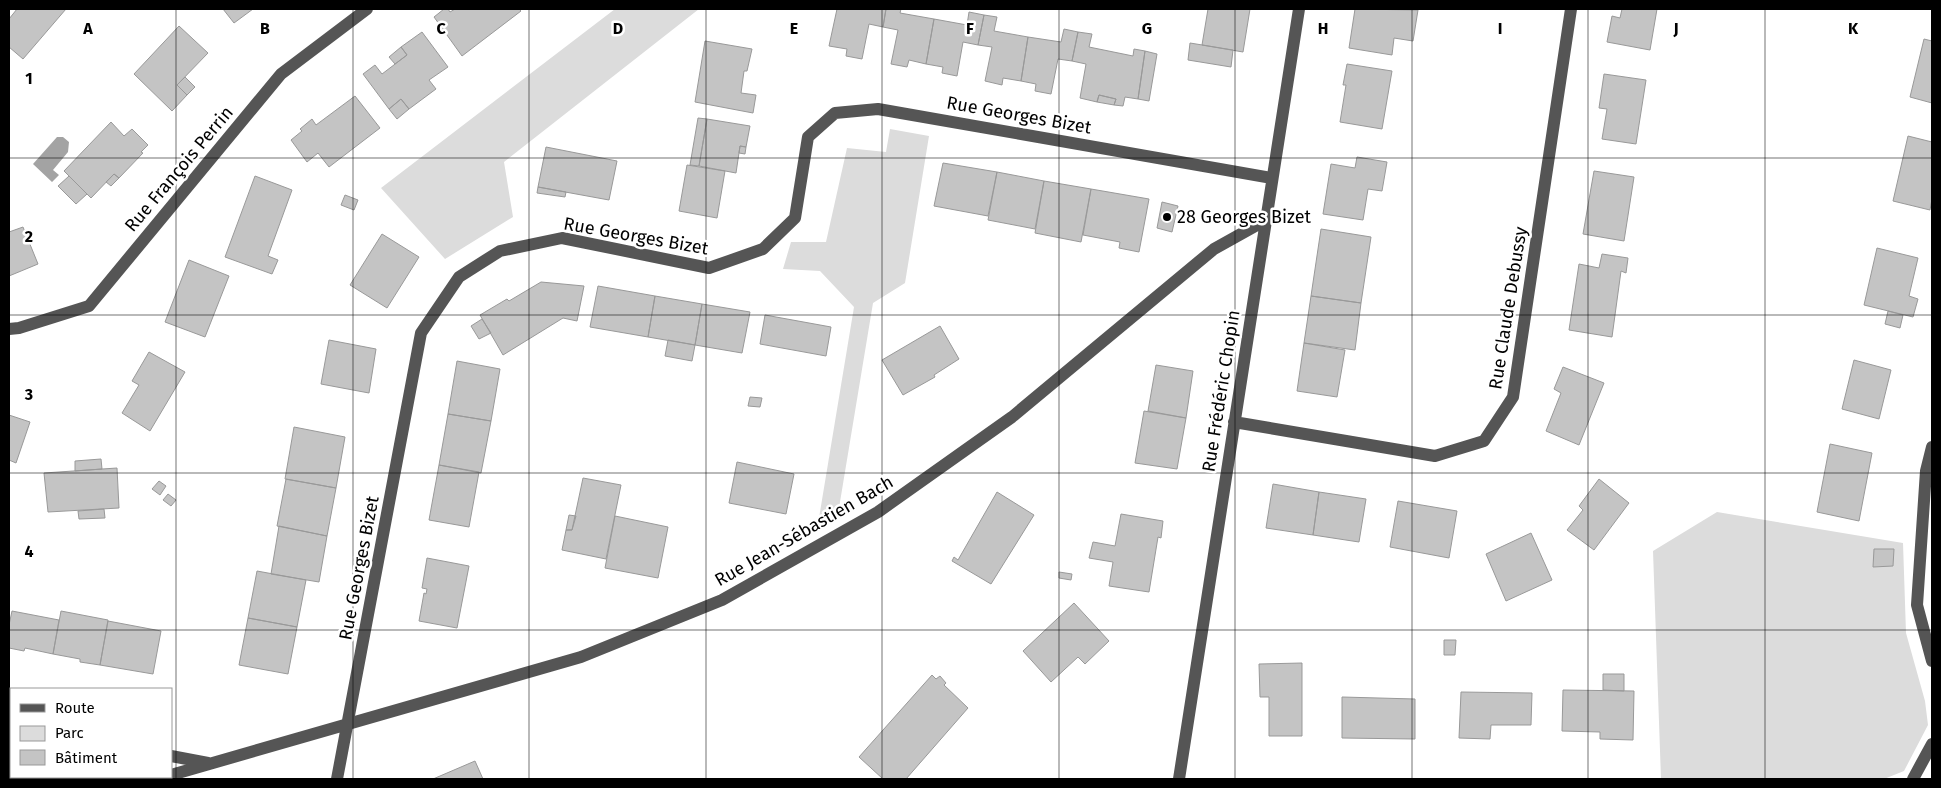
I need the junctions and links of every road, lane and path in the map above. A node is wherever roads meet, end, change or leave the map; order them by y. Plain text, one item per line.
1 (367, 9) edge
2 (1299, 9) edge
3 (1571, 9) edge
4 (1272, 178) junction
5 (1266, 220) junction
6 (9, 329) edge
7 (1234, 422) junction
8 (1932, 447) edge
9 (1932, 661) edge
10 (348, 724) junction
11 (1932, 744) edge
12 (172, 756) edge
13 (212, 764) junction
14 (172, 775) edge
15 (337, 779) edge
16 (1179, 779) edge
17 (1913, 779) edge

1 - 6 street, Rue François Perrin
2 - 4 street, Rue Frédéric Chopin
3 - 7 street, Rue Claude Debussy
4 - 5 street, Rue Frédéric Chopin
4 - 10 street, Rue Georges Bizet
5 - 7 street, Rue Frédéric Chopin
5 - 10 street, Rue Jean-Sébastien Bach
7 - 16 street, Rue Frédéric Chopin
8 - 9 street
10 - 13 street, Rue Jean-Sébastien Bach
10 - 15 street, Rue Georges Bizet
11 - 17 street
12 - 13 street
13 - 14 street, Rue Jean-Sébastien Bach

